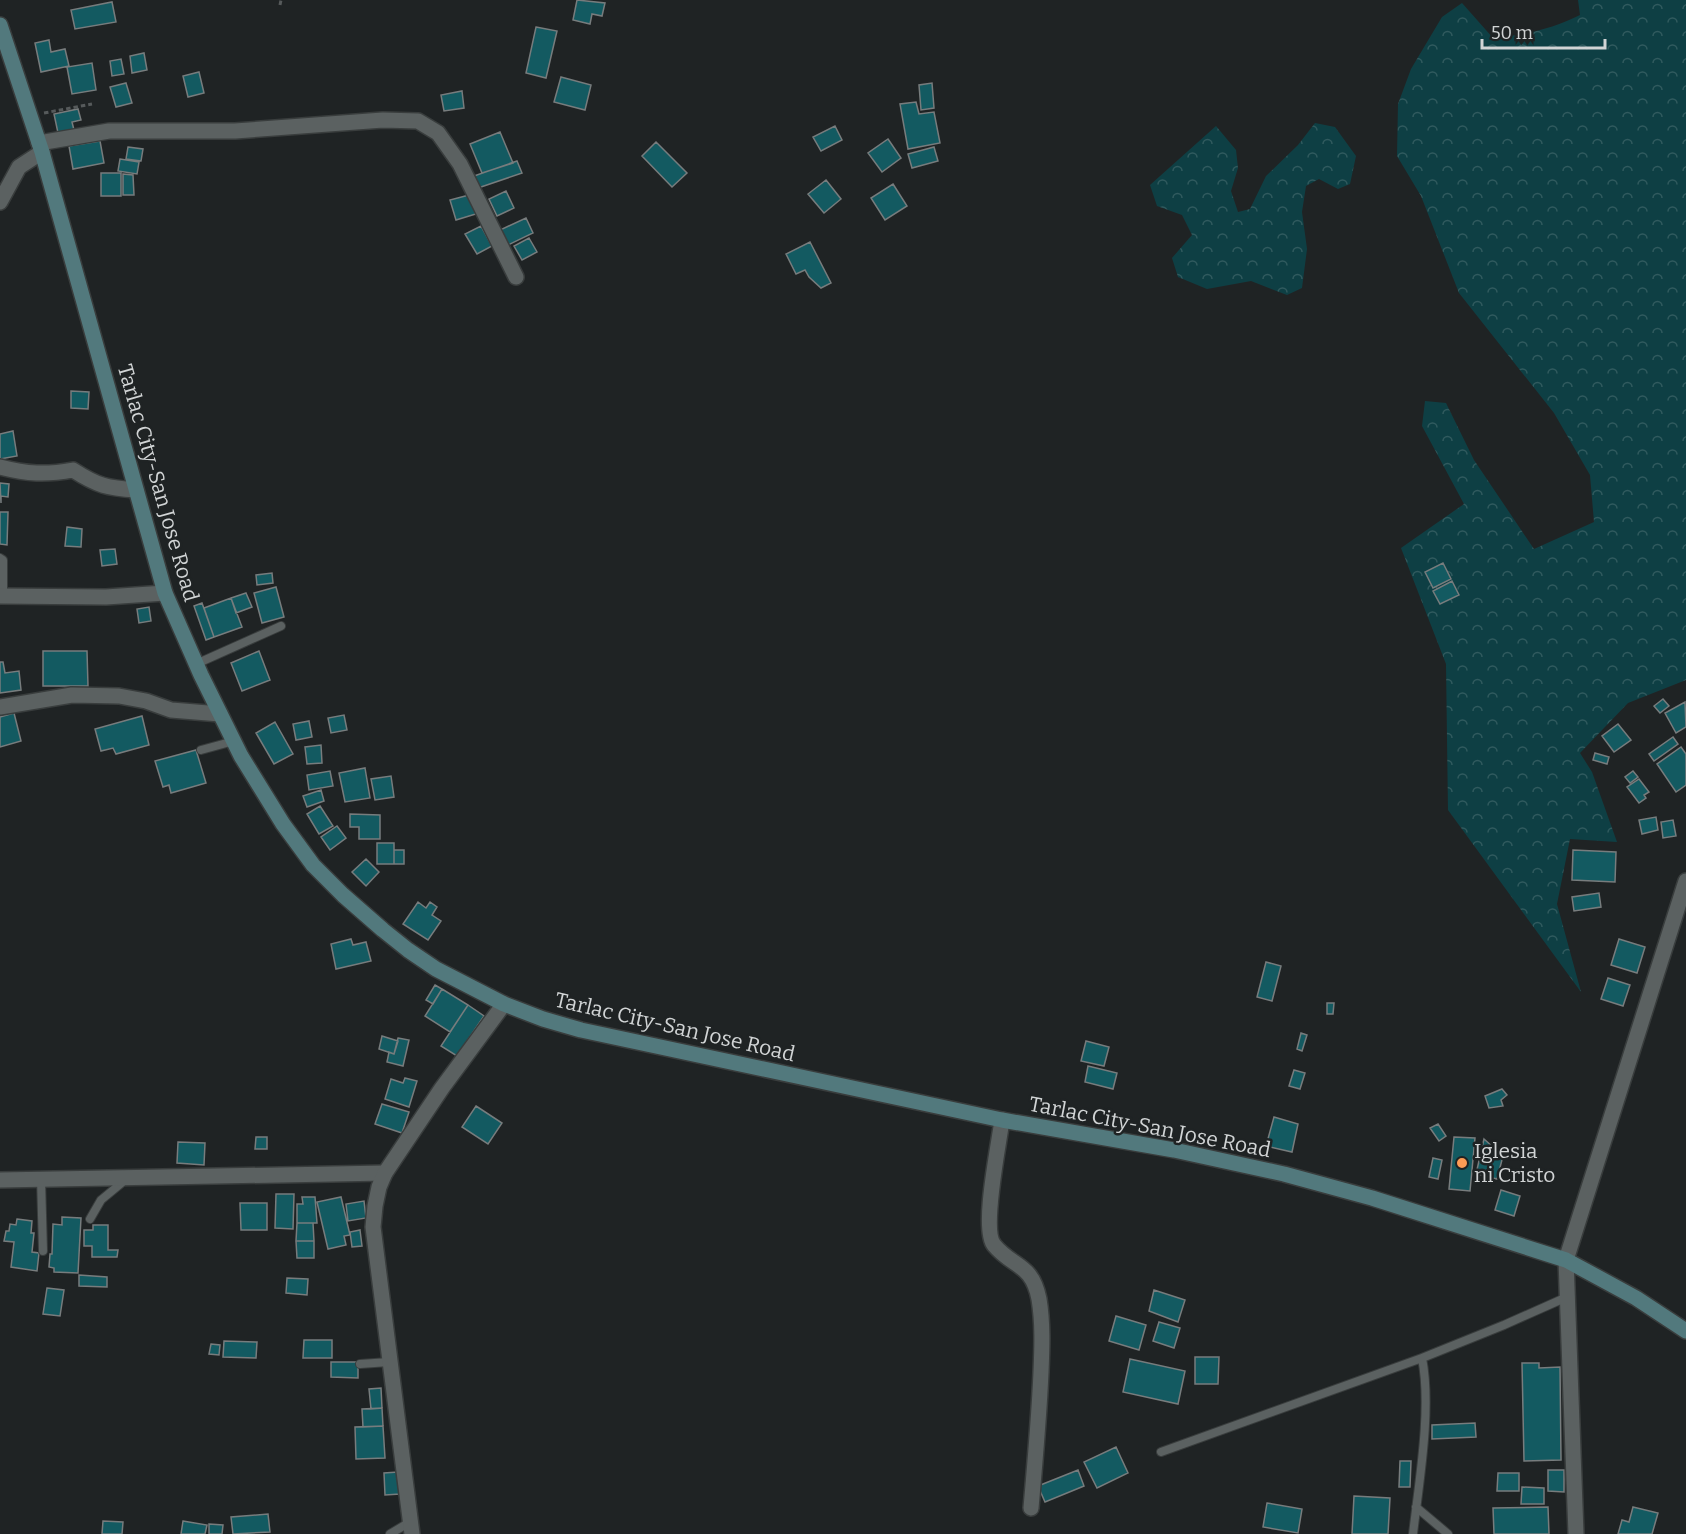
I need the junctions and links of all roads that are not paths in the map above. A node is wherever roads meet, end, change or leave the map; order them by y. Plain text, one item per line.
1 (0, 25) edge
2 (40, 148) junction
3 (0, 202) edge
4 (516, 276) dead end
5 (0, 467) edge
6 (136, 490) junction
7 (0, 558) edge
8 (165, 593) junction
9 (2, 596) edge
10 (281, 627) dead end
11 (196, 664) junction
12 (0, 707) edge
13 (220, 714) junction
14 (234, 741) junction
15 (201, 750) dead end
16 (1686, 881) edge
17 (504, 1004) junction
18 (1002, 1120) junction
19 (385, 1173) junction
20 (128, 1178) junction
21 (40, 1179) junction
22 (0, 1180) edge
23 (90, 1219) dead end
24 (43, 1251) dead end
25 (1566, 1260) junction
26 (1567, 1296) junction
27 (1686, 1331) edge
28 (1422, 1358) junction
29 (388, 1362) junction
30 (360, 1364) dead end
31 (1161, 1452) dead end
32 (1416, 1506) junction
33 (1031, 1508) dead end
34 (411, 1528) edge
35 (390, 1534) edge
36 (1413, 1534) edge
37 (1448, 1534) edge
38 (1576, 1534) edge

1 - 2 main road, Tarlac City-San Jose Road
2 - 3 street
2 - 4 street
2 - 6 main road, Tarlac City-San Jose Road
5 - 6 street
6 - 8 main road, Tarlac City-San Jose Road
7 - 9 lane
8 - 9 street
8 - 11 main road, Tarlac City-San Jose Road
10 - 11 lane
11 - 13 main road, Tarlac City-San Jose Road
12 - 13 street
13 - 14 main road, Tarlac City-San Jose Road
14 - 15 lane
14 - 17 main road, Tarlac City-San Jose Road
16 - 25 street
17 - 18 main road, Tarlac City-San Jose Road
17 - 19 street
18 - 25 main road, Tarlac City-San Jose Road
18 - 33 street
19 - 20 street
19 - 29 street
20 - 21 street
20 - 23 lane
21 - 22 street
21 - 24 lane
25 - 26 street
25 - 27 main road, Tarlac City-San Jose Road
26 - 28 lane
26 - 38 street
28 - 31 lane
28 - 32 lane
29 - 30 lane
29 - 34 street
32 - 36 lane
32 - 37 lane
34 - 35 lane

